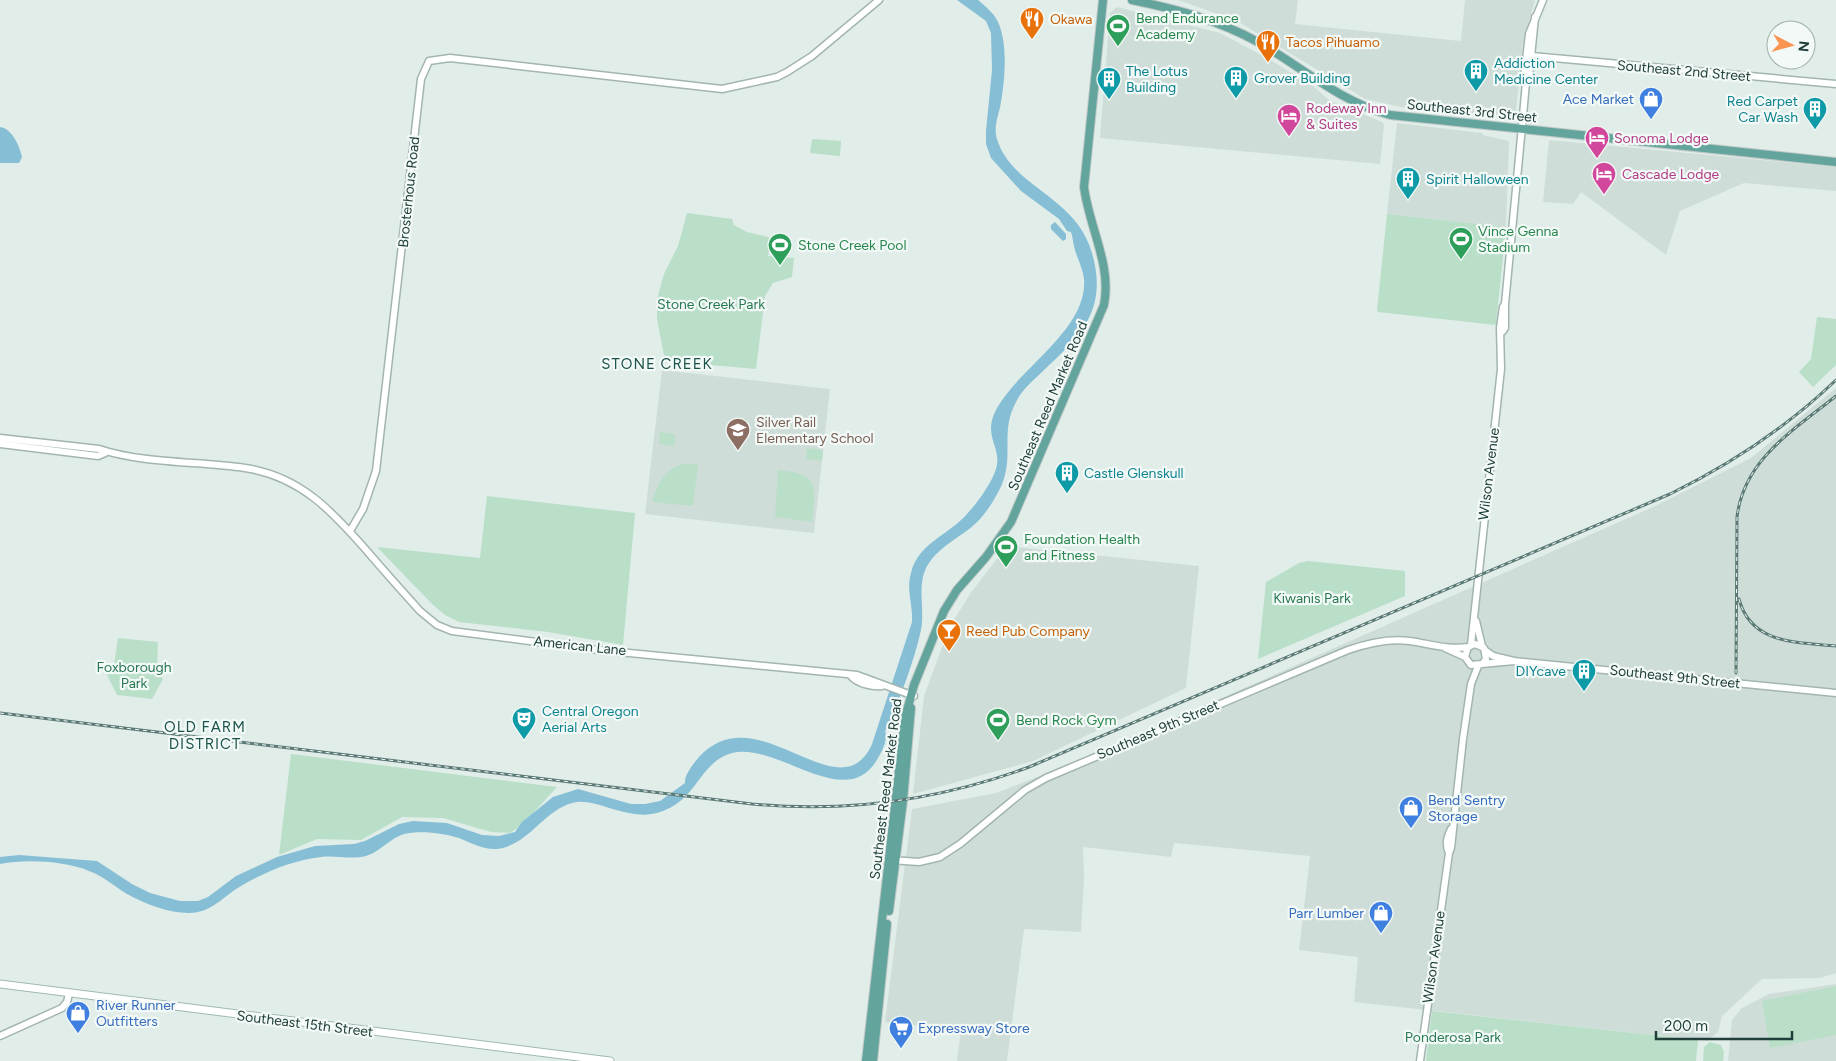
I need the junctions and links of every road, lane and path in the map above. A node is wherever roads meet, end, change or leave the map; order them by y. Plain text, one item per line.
1 (878, 0) edge
2 (1103, 0) edge
3 (1132, 0) edge
4 (1543, 0) edge
5 (1534, 20) junction
6 (1532, 56) junction
7 (1526, 82) junction
8 (1836, 84) edge
9 (1521, 129) junction
10 (1836, 162) edge
11 (0, 438) edge
12 (0, 444) edge
13 (105, 453) junction
14 (350, 531) junction
15 (1475, 615) junction
16 (1470, 646) junction
17 (1445, 648) junction
18 (1484, 649) junction
19 (1466, 660) junction
20 (1514, 661) junction
21 (1480, 665) junction
22 (1471, 684) junction
23 (1836, 694) edge
24 (910, 695) junction
25 (892, 861) junction
26 (0, 984) edge
27 (69, 994) junction
28 (0, 1036) edge
29 (610, 1061) edge
30 (866, 1061) edge
31 (872, 1061) edge
32 (1420, 1061) edge

1 - 14 street, Brosterhous Road
2 - 24 main road, Southeast Reed Market Road
3 - 9 main road, Southeast 3rd Street
4 - 5 street, Wilson Avenue
5 - 6 street, Wilson Avenue
5 - 7 street, Wilson Avenue
6 - 7 street, Wilson Avenue
6 - 8 street, Southeast 2nd Street
7 - 9 street, Wilson Avenue
9 - 10 main road, Southeast 3rd Street
9 - 15 street, Wilson Avenue
11 - 13 street
12 - 13 street
13 - 14 street
14 - 24 street, American Lane
15 - 16 street, Wilson Avenue
15 - 18 street, Wilson Avenue
16 - 17 street, Southeast 9th Street
16 - 18 street, Southeast 9th Street
16 - 19 street, Wilson Avenue
17 - 19 street, Southeast 9th Street
17 - 25 street, Southeast 9th Street
18 - 20 street, Southeast 9th Street
18 - 21 street, Wilson Avenue
19 - 21 street, Southeast 9th Street
19 - 22 street, Wilson Avenue
20 - 21 street, Southeast 9th Street
20 - 23 street, Southeast 9th Street
21 - 22 street, Wilson Avenue
22 - 32 street, Wilson Avenue
24 - 25 main road, Southeast Reed Market Road
25 - 30 main road, Southeast Reed Market Road
25 - 31 main road, Southeast Reed Market Road
26 - 27 main road, Southeast 15th Street
27 - 28 street
27 - 29 main road, Southeast 15th Street

